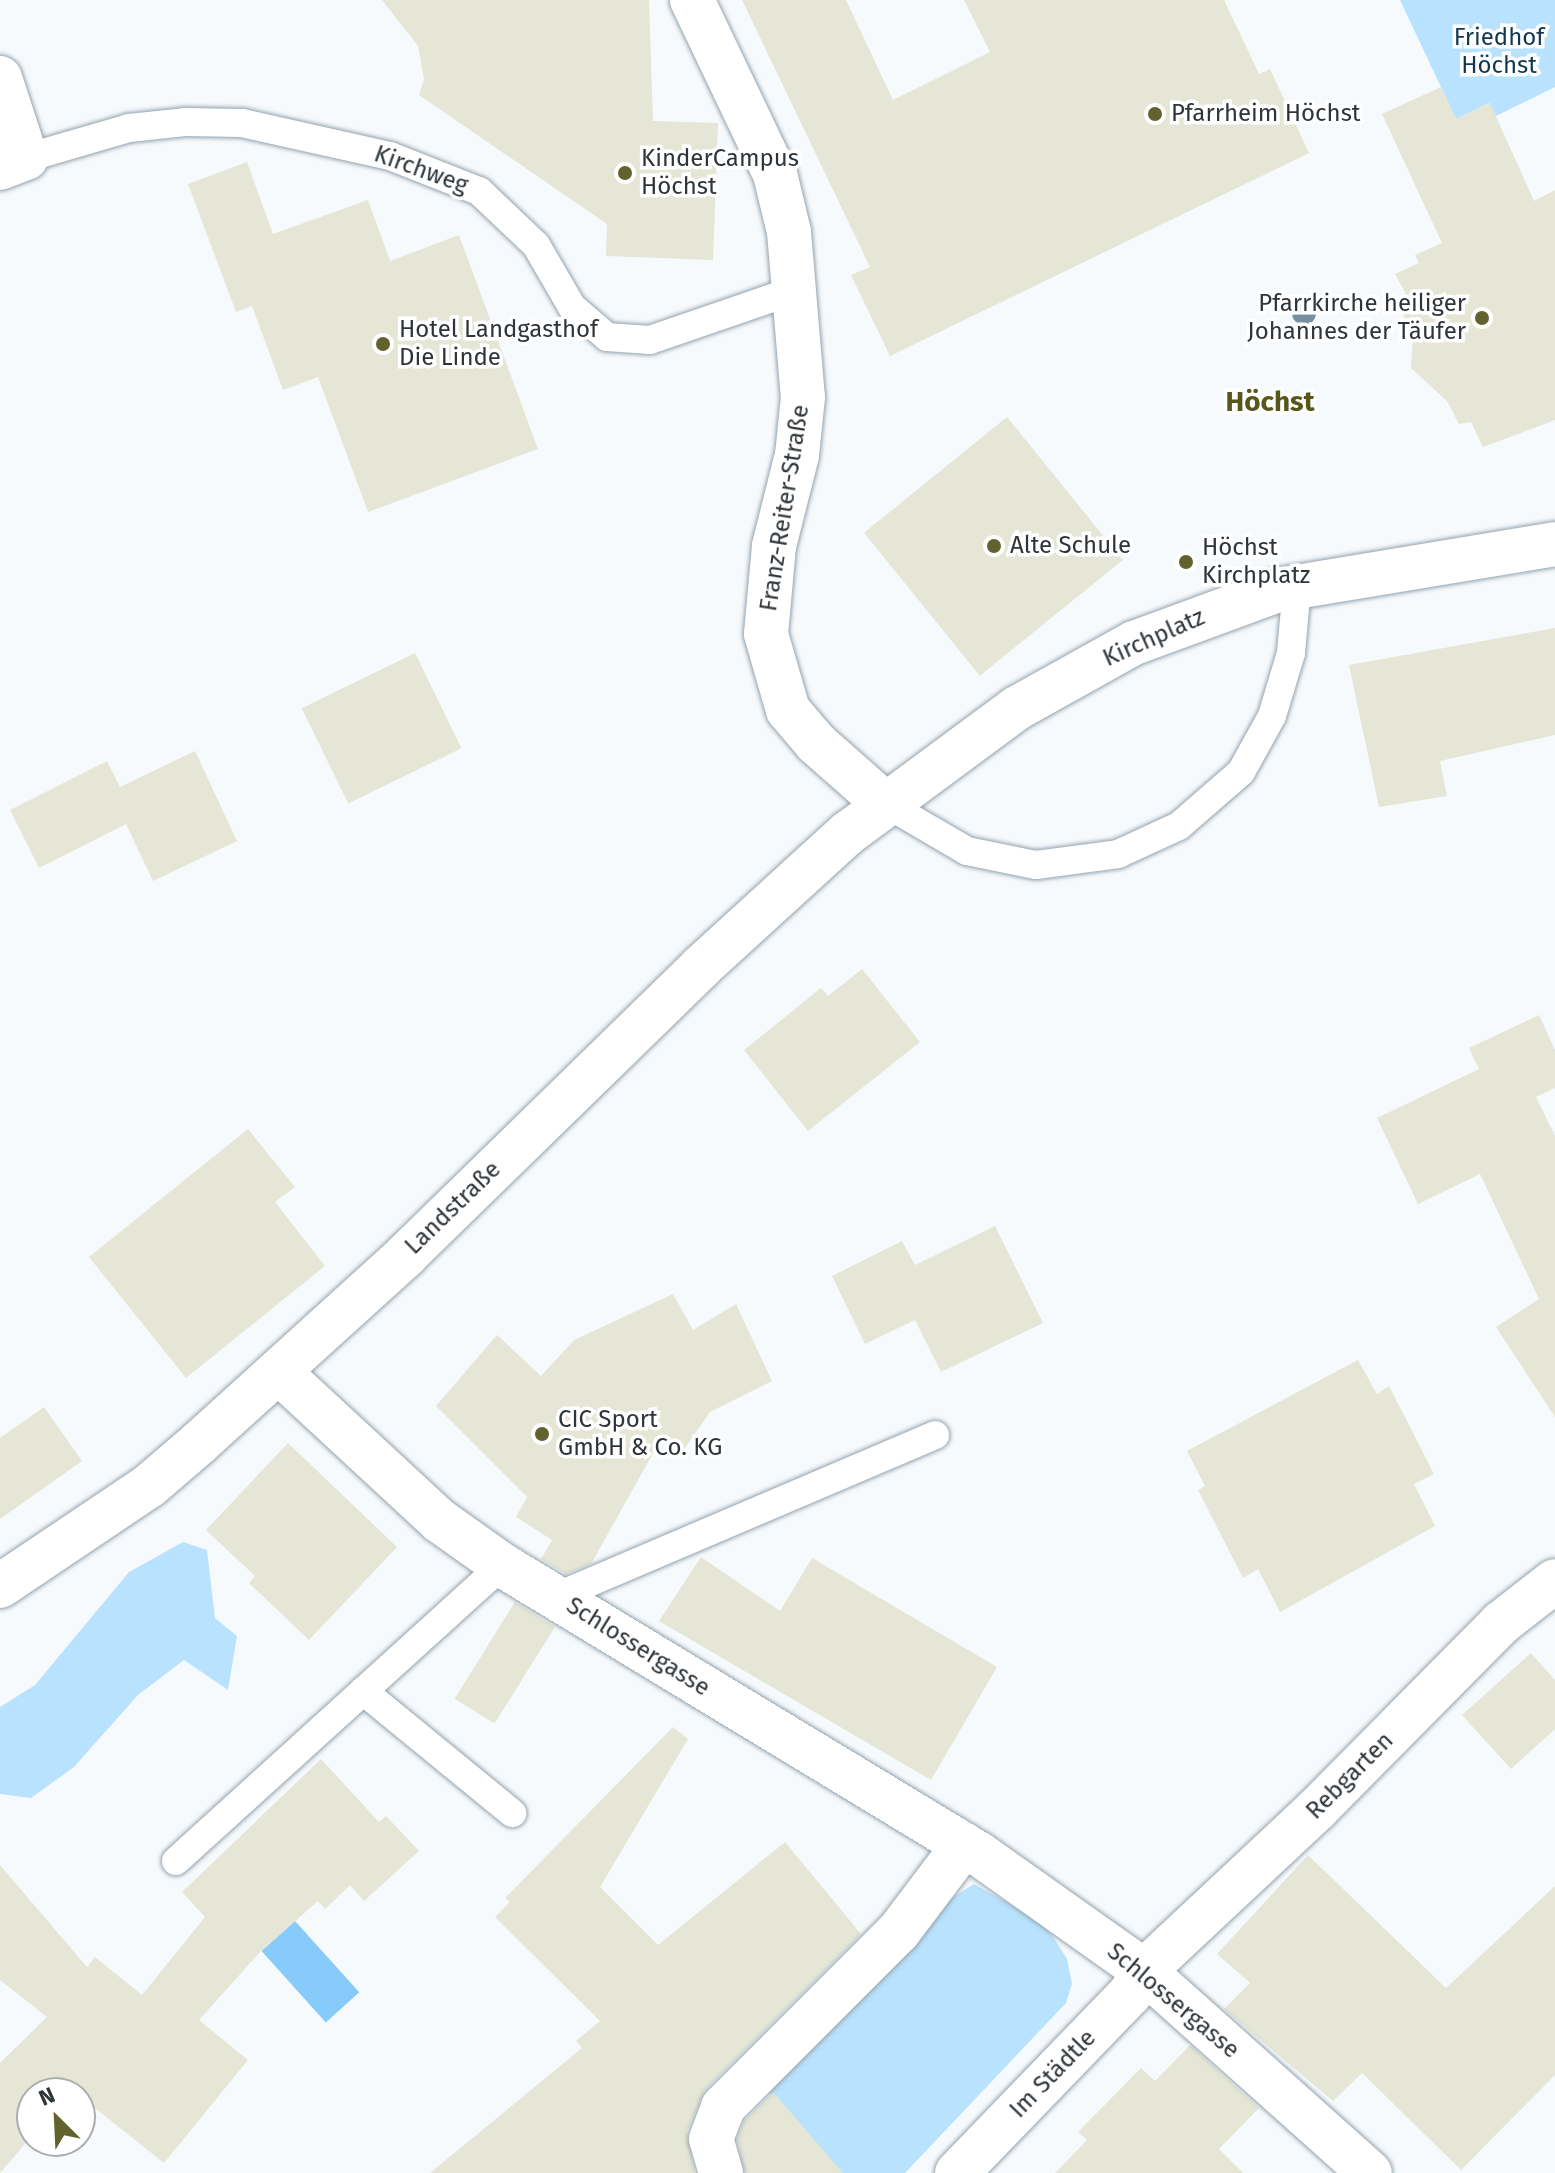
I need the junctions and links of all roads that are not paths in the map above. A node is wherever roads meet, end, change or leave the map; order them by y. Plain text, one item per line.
1 (692, 0) edge
2 (0, 78) edge
3 (13, 163) edge
4 (795, 290) junction
5 (1555, 544) edge
6 (1297, 586) junction
7 (883, 802) junction
8 (280, 1373) junction
9 (935, 1435) dead end
10 (502, 1565) junction
11 (1555, 1581) edge
12 (0, 1586) edge
13 (558, 1596) junction
14 (363, 1691) junction
15 (512, 1813) dead end
16 (964, 1845) junction
17 (176, 1861) dead end
18 (1144, 1971) junction
19 (721, 2173) edge
20 (957, 2173) edge
21 (1370, 2173) edge

1 - 4 street, Franz-Reiter-Straße
2 - 3 street, Kirchweg
3 - 4 lane, Kirchweg
4 - 7 street, Franz-Reiter-Straße
5 - 6 street, Kirchplatz
6 - 7 street, Kirchplatz
6 - 7 lane
7 - 8 street, Landstraße
8 - 10 street, Schlossergasse
8 - 12 street, Landstraße
9 - 13 lane, Schlossergasse
10 - 13 street, Schlossergasse
10 - 14 lane
11 - 18 street, Rebgarten
13 - 16 street, Schlossergasse
14 - 15 lane
14 - 17 lane
16 - 18 street, Schlossergasse
16 - 19 street
18 - 20 street, Im Städtle
18 - 21 street, Schlossergasse

